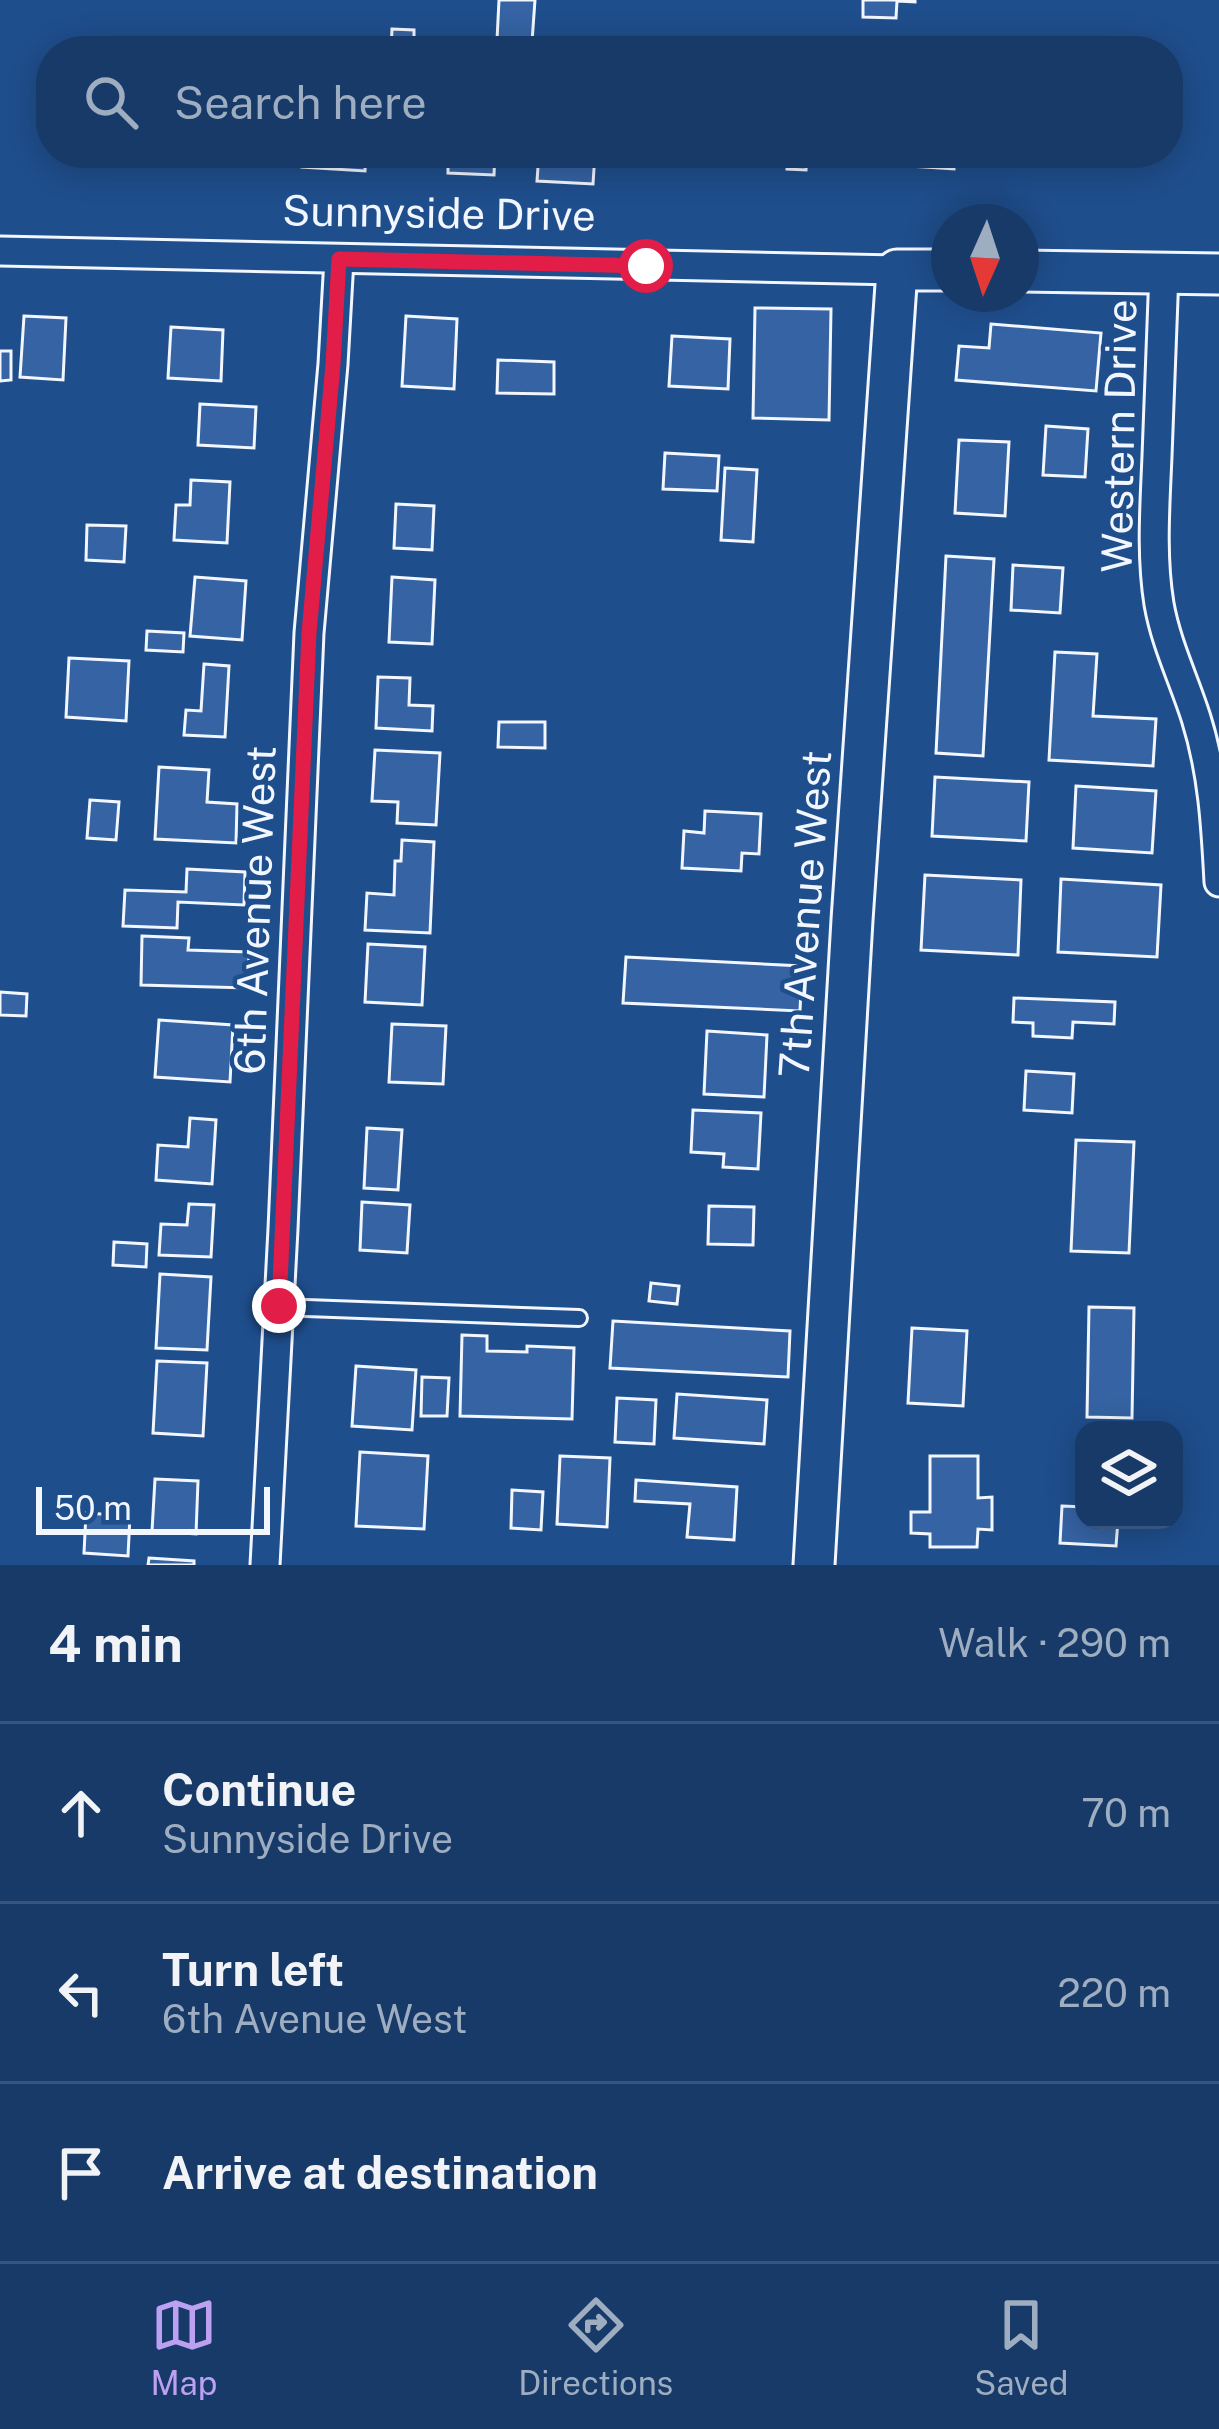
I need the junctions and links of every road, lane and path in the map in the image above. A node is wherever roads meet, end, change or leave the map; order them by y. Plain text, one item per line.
1 (0, 251) edge
2 (339, 259) junction
3 (897, 270) junction
4 (931, 270) edge
5 (1039, 271) edge
6 (1164, 272) junction
7 (1219, 274) edge
8 (1219, 882) edge
9 (279, 1306) junction
10 (579, 1318) dead end
11 (266, 1565) edge
12 (814, 1565) edge

1 - 2 street, Sunnyside Drive
2 - 3 street, Sunnyside Drive
2 - 9 street, 6th Avenue West
3 - 4 street, Sunnyside Drive
3 - 12 street, 7th Avenue West
5 - 6 street
6 - 7 street
6 - 8 street, Western Drive
9 - 10 lane
9 - 11 street, 6th Avenue West

